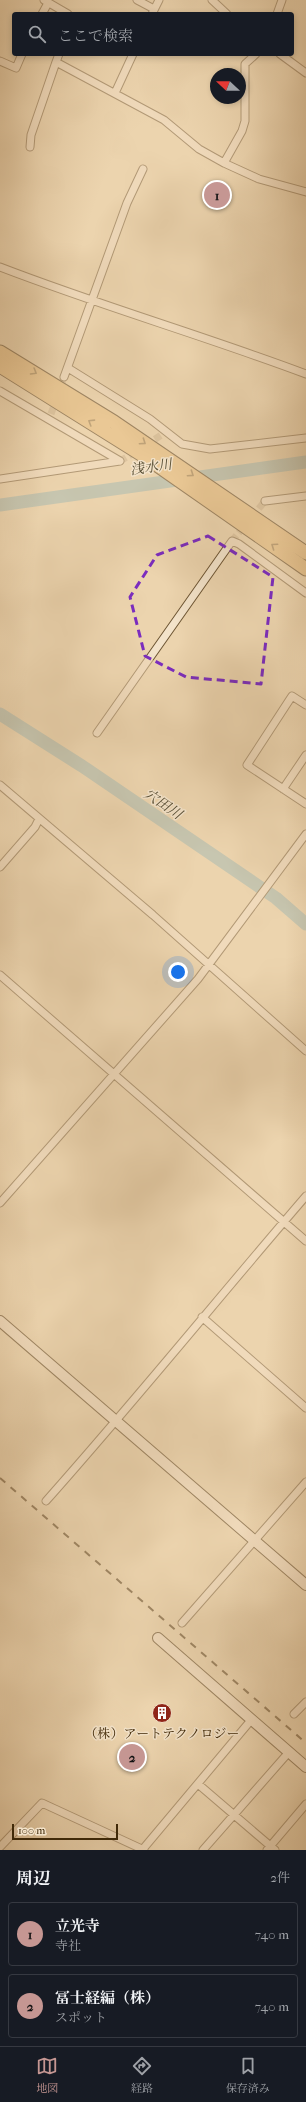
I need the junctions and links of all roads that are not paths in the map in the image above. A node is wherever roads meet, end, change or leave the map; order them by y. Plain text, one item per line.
1 (137, 0) edge
2 (159, 0) edge
3 (212, 0) edge
4 (282, 0) edge
5 (46, 1) edge
6 (43, 12) edge
7 (65, 12) edge
8 (153, 12) edge
9 (225, 12) edge
10 (278, 12) edge
11 (21, 56) edge
12 (58, 56) edge
13 (132, 56) edge
14 (254, 56) edge
15 (283, 56) edge
16 (0, 61) edge
17 (56, 62) junction
18 (306, 73) edge
19 (115, 93) junction
20 (30, 147) dead end
21 (224, 163) junction
22 (143, 169) dead end
23 (306, 192) edge
24 (0, 267) edge
25 (92, 301) junction
26 (0, 352) edge
27 (0, 366) edge
28 (68, 368) junction
29 (306, 374) edge
30 (64, 377) tunnel mouth
31 (0, 391) edge
32 (306, 438) edge
33 (0, 479) edge
34 (306, 496) edge
35 (265, 501) tunnel mouth
36 (306, 553) edge
37 (306, 569) edge
38 (306, 593) edge
39 (306, 705) edge
40 (97, 733) dead end
41 (306, 755) edge
42 (0, 786) edge
43 (283, 789) junction
44 (306, 804) edge
45 (39, 819) junction
46 (306, 834) edge
47 (0, 867) edge
48 (208, 964) junction
49 (0, 975) edge
50 (306, 1051) edge
51 (114, 1075) junction
52 (306, 1196) edge
53 (0, 1203) edge
54 (283, 1222) junction
55 (306, 1241) edge
56 (202, 1317) junction
57 (0, 1321) edge
58 (306, 1408) edge
59 (117, 1421) junction
60 (306, 1482) edge
61 (46, 1502) dead end
62 (256, 1541) junction
63 (306, 1585) edge
64 (182, 1623) dead end
65 (158, 1638) dead end
66 (306, 1702) edge
67 (294, 1714) dead end
68 (252, 1720) junction
69 (289, 1752) junction
70 (306, 1766) edge
71 (198, 1784) junction
72 (306, 1804) edge
73 (234, 1814) junction
74 (0, 1847) edge
75 (271, 1849) edge
76 (143, 1850) edge
77 (203, 1850) edge

1 - 8 street
2 - 8 street
3 - 9 street
4 - 10 street
5 - 6 street
5 - 7 street
11 - 16 street
12 - 17 street
13 - 19 street
14 - 21 street
15 - 18 street
17 - 19 street
17 - 20 street
19 - 21 street
21 - 23 street
22 - 25 street
24 - 25 street
25 - 28 street
25 - 29 street
26 -> 36 highway
37 -> 27 highway
28 - 30 street
28 - 32 street
31 - 33 street
34 - 35 street
38 - 40 street
39 - 43 street
41 - 43 street
42 - 45 street
43 - 44 street
45 - 47 street
45 - 48 street
46 - 48 street
48 - 50 street
48 - 51 street
49 - 51 street
51 - 53 street
51 - 54 street
52 - 54 street
54 - 55 street
54 - 56 street
56 - 58 street
56 - 59 street
57 - 59 street
59 - 61 street
59 - 62 street
60 - 62 street
62 - 63 street
62 - 64 street
65 - 68 street
66 - 67 street
68 - 69 street
68 - 71 street
69 - 70 street
69 - 73 street
71 - 73 street
71 - 76 street
72 - 75 street
73 - 75 street
73 - 77 street
74 - 76 street

